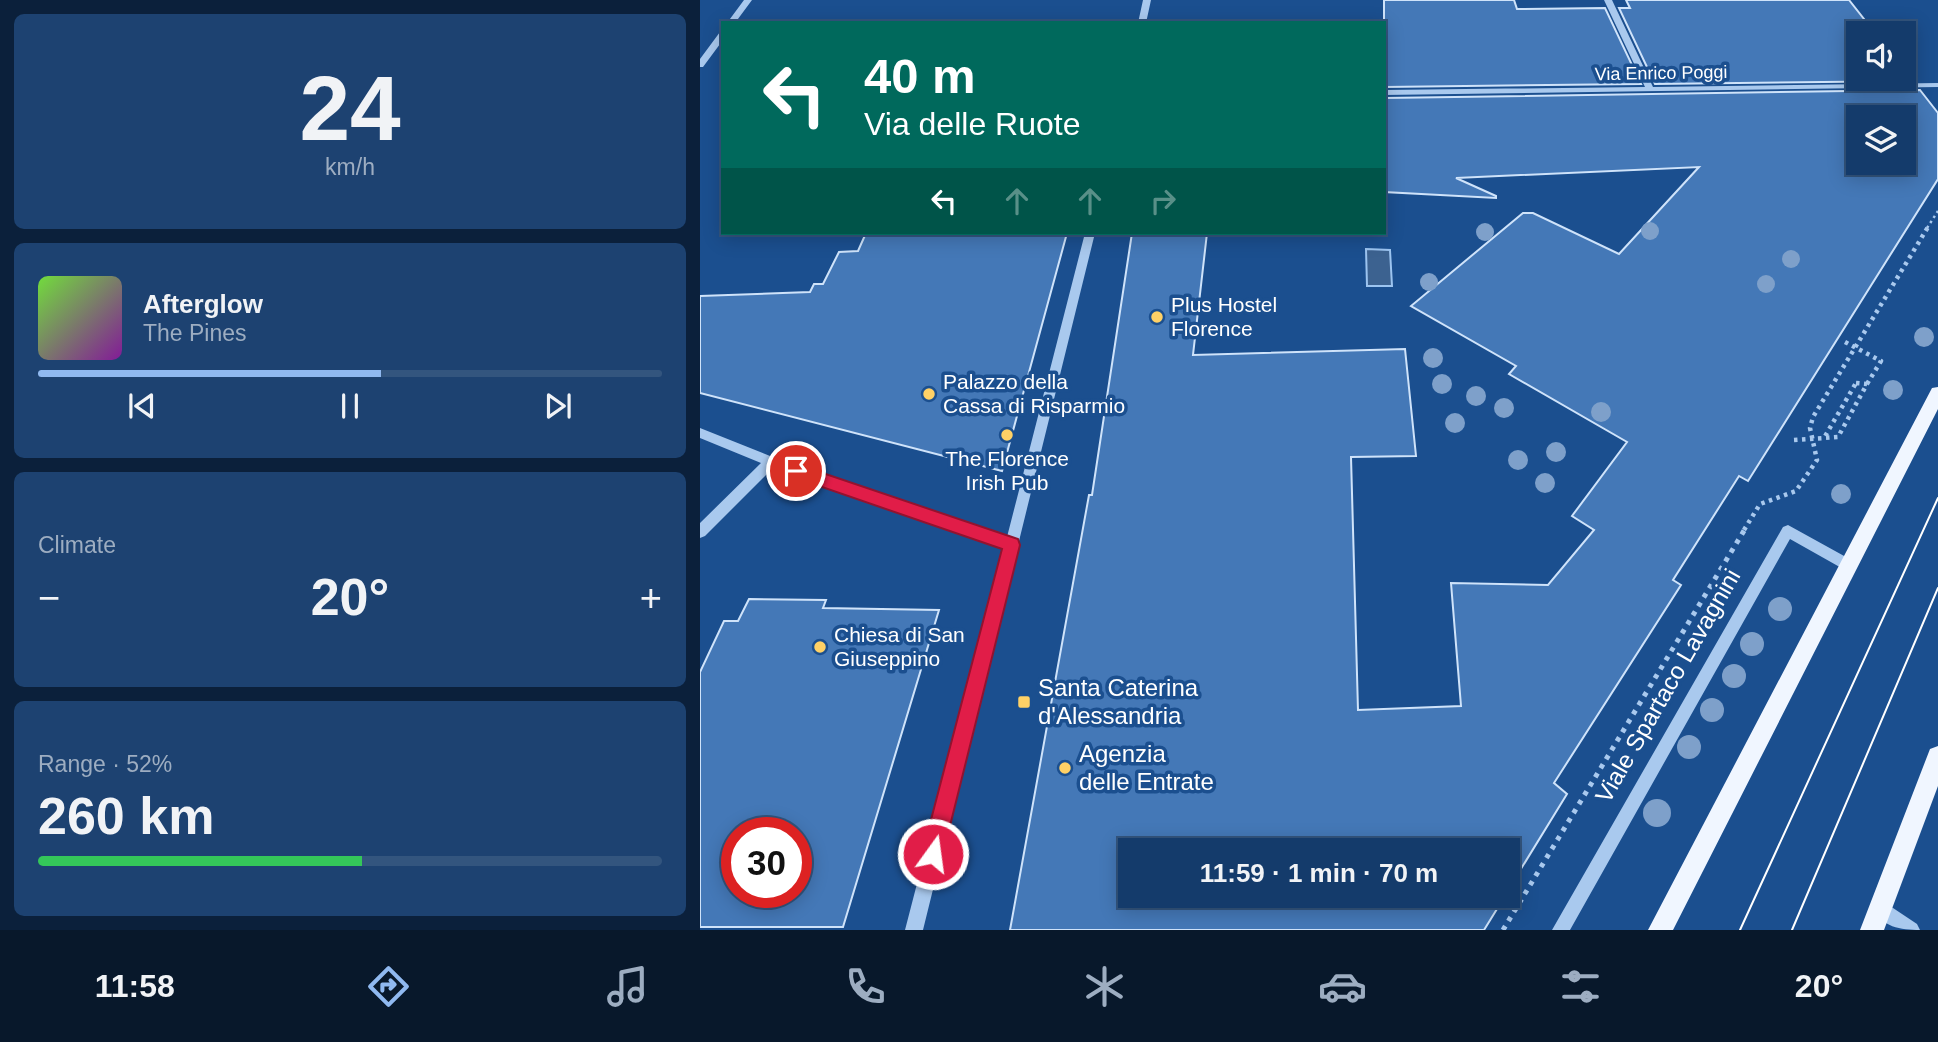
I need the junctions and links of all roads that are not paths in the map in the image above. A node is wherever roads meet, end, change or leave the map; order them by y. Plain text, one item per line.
1 (748, 0) edge
2 (1147, 0) edge
3 (1608, 0) edge
4 (732, 21) edge
5 (1142, 21) edge
6 (721, 37) edge
7 (700, 65) edge
8 (1938, 85) edge
9 (1650, 89) junction
10 (1386, 93) edge
11 (1090, 235) edge
12 (1938, 393) edge
13 (700, 433) edge
14 (771, 463) junction
15 (700, 532) edge
16 (1012, 545) junction
17 (1850, 566) junction
18 (1938, 757) edge
19 (1876, 919) edge
20 (914, 930) edge
21 (1561, 930) edge
22 (1660, 930) edge
23 (1911, 930) edge

1 - 4 street
2 - 5 street
3 - 9 street
6 - 7 street
8 - 9 street, Via Enrico Poggi
9 - 10 street, Via Enrico Poggi
11 - 16 street
12 - 17 main road
13 - 14 street
14 - 15 street
14 - 16 street
16 - 20 street
17 - 21 street, Viale Spartaco Lavagnini
17 - 22 main road
18 - 19 main road
19 - 23 street

